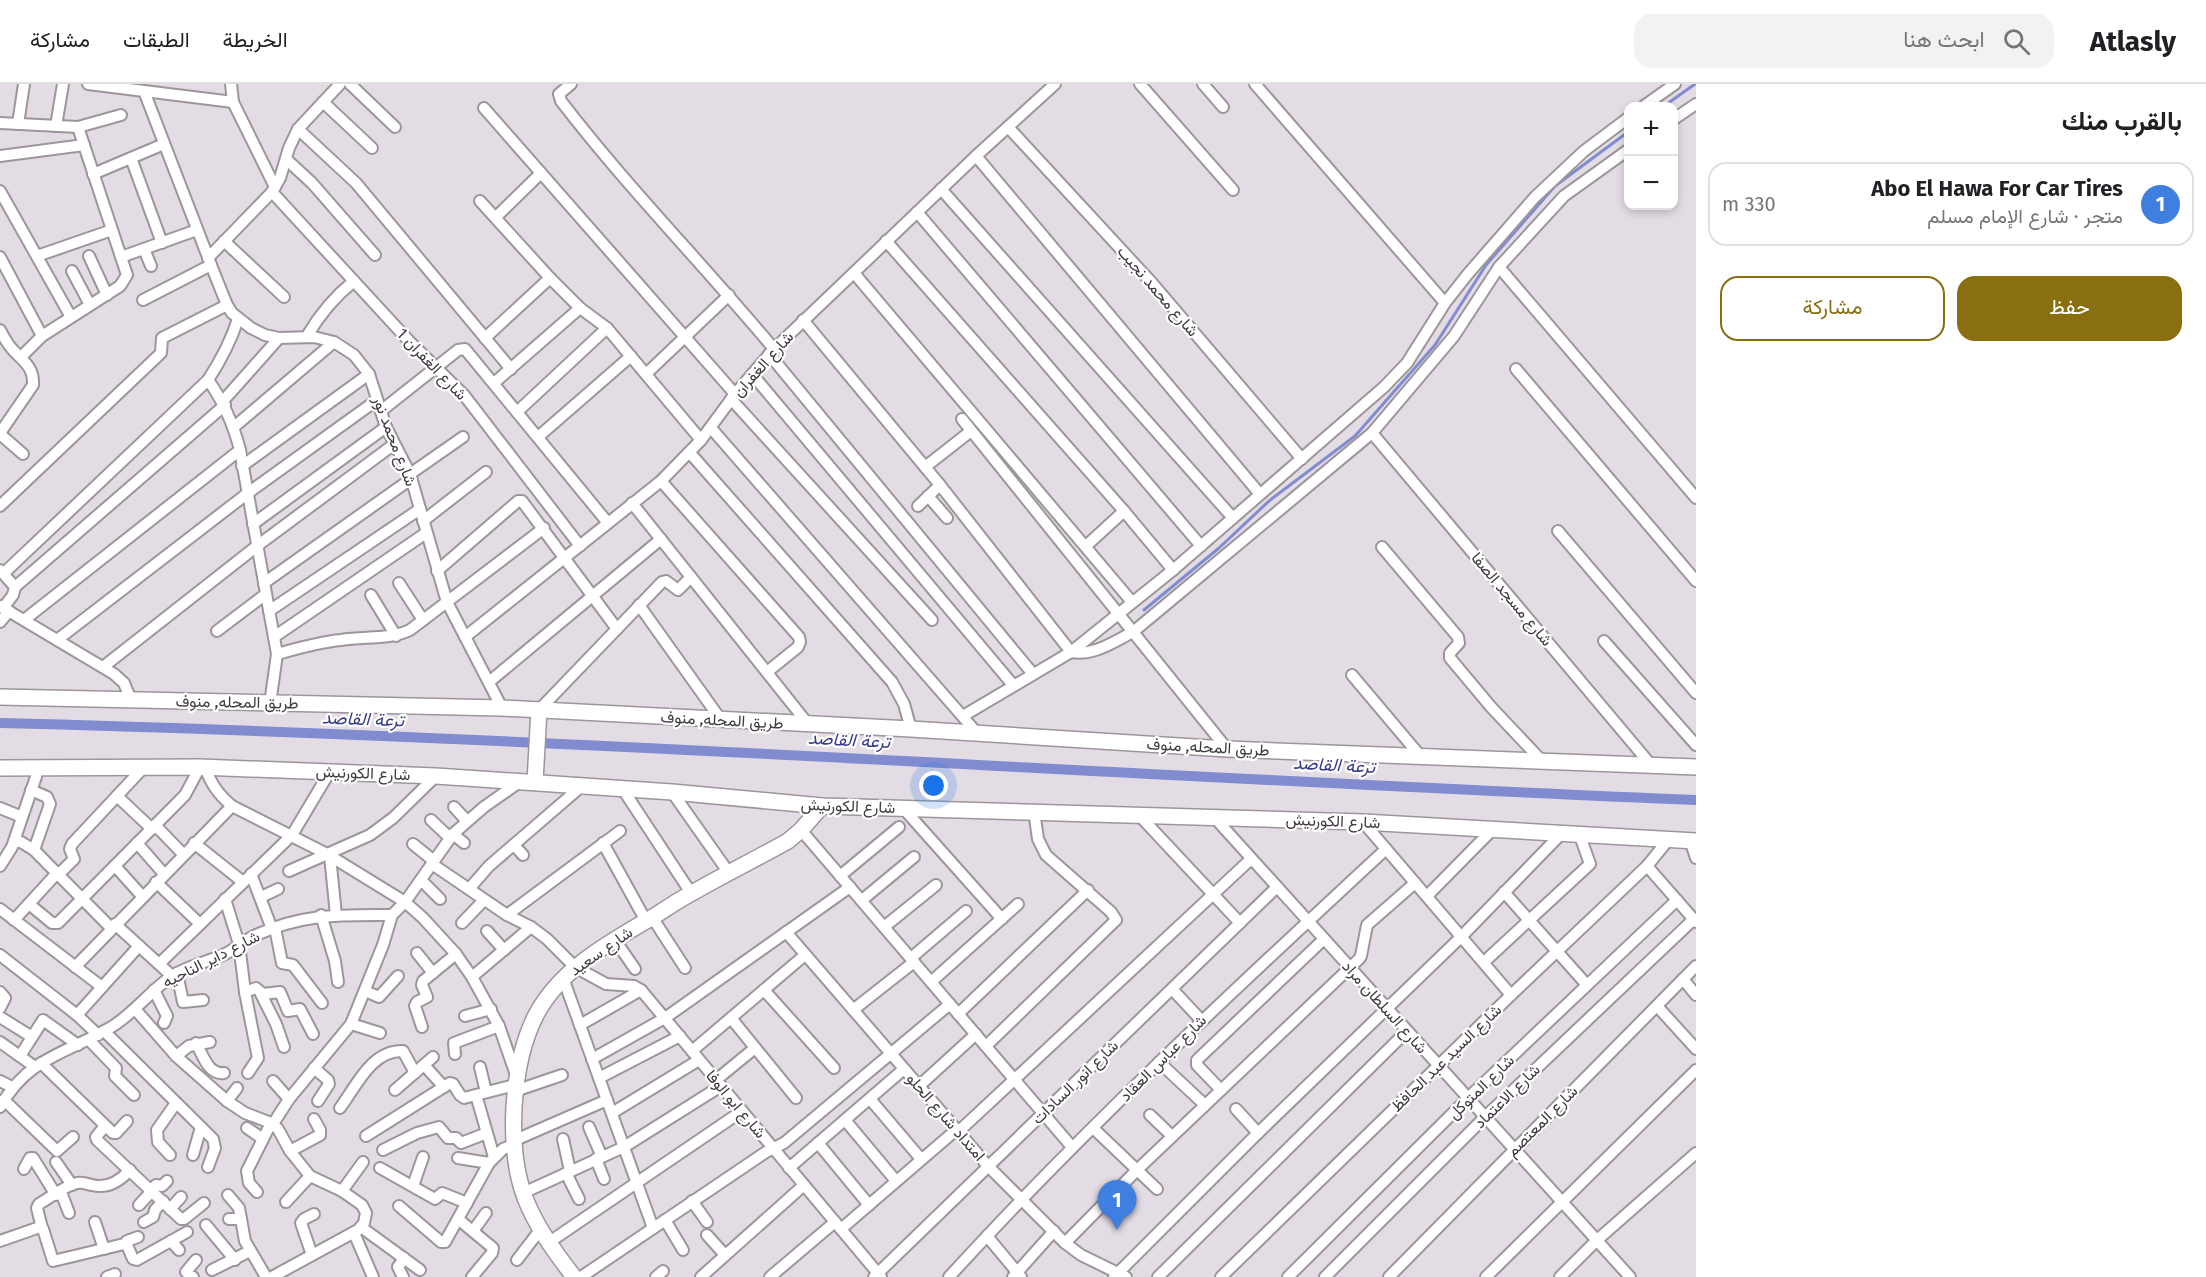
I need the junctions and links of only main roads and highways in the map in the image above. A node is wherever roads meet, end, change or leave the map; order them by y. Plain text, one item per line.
1 (0, 697) edge
2 (538, 714) junction
3 (1696, 767) edge
4 (0, 768) edge
5 (530, 776) junction
6 (822, 806) junction
7 (1693, 840) edge
8 (574, 1277) edge

1 - 2 main road, طريق المحله, منوف
2 - 3 main road, طريق المحله, منوف
2 - 5 main road
4 - 5 main road, شارع الكورنيش
5 - 6 main road, شارع الكورنيش
6 - 7 main road, شارع الكورنيش
6 - 8 main road, شارع سعيد

